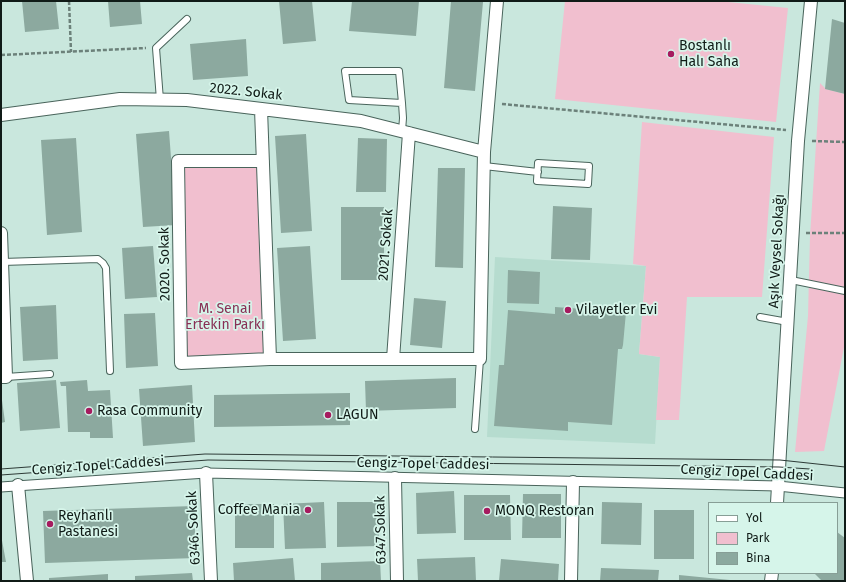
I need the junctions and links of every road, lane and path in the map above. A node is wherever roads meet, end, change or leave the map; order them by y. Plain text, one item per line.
1 (69, 1) edge
2 (497, 1) edge
3 (811, 1) edge
4 (187, 19) dead end
5 (156, 48) junction
6 (71, 52) junction
7 (1, 56) edge
8 (160, 100) junction
9 (402, 103) junction
10 (490, 103) junction
11 (260, 108) junction
12 (1, 115) edge
13 (406, 132) junction
14 (799, 136) junction
15 (845, 142) edge
16 (484, 152) junction
17 (263, 161) junction
18 (484, 166) junction
19 (538, 172) junction
20 (794, 233) junction
21 (845, 233) edge
22 (1, 234) edge
23 (2, 262) edge
24 (791, 280) junction
25 (845, 291) edge
26 (760, 317) dead end
27 (788, 322) junction
28 (270, 359) junction
29 (393, 359) junction
30 (480, 359) junction
31 (110, 371) dead end
32 (50, 374) dead end
33 (3, 377) edge
34 (475, 429) dead end
35 (206, 473) junction
36 (396, 478) junction
37 (573, 482) junction
38 (18, 485) junction
39 (778, 486) junction
40 (1, 487) edge
41 (845, 493) edge
42 (777, 502) edge
43 (27, 581) edge
44 (211, 581) edge
45 (397, 581) edge
46 (571, 581) edge

1 - 6 path
2 - 10 street
3 - 14 street, Aşık Veysel Sokağı
4 - 5 lane
5 - 6 path
5 - 8 lane
6 - 7 path
8 - 11 street, 2022. Sokak
8 - 12 street, 2022. Sokak
9 - 9 lane
9 - 13 lane
10 - 14 path
10 - 16 street
11 - 13 street, 2022. Sokak
11 - 17 street
13 - 16 street, 2022. Sokak
13 - 29 street, 2021. Sokak
14 - 15 path
14 - 20 street, Aşık Veysel Sokağı
16 - 18 street
17 - 28 street
17 - 28 street, 2020. Sokak
18 - 19 lane
18 - 30 street
19 - 19 lane
20 - 21 path
20 - 24 street, Aşık Veysel Sokağı
22 - 23 street
23 - 31 lane
23 - 33 street
24 - 25 lane
24 - 27 street, Aşık Veysel Sokağı
26 - 27 lane
27 - 39 street, Aşık Veysel Sokağı
28 - 29 street, 2020. Sokak
29 - 30 street, 2020. Sokak
30 - 34 lane
32 - 33 lane
35 - 36 street, Cengiz Topel Caddesi
35 - 38 street, Cengiz Topel Caddesi
35 - 44 street, 6346. Sokak
36 - 37 street, Cengiz Topel Caddesi
36 - 45 street, 6347.Sokak
37 - 39 street, Cengiz Topel Caddesi
37 - 46 street
38 - 40 street, Cengiz Topel Caddesi
38 - 43 street
39 - 41 street, Cengiz Topel Caddesi
39 - 42 street, Aşık Veysel Sokağı

